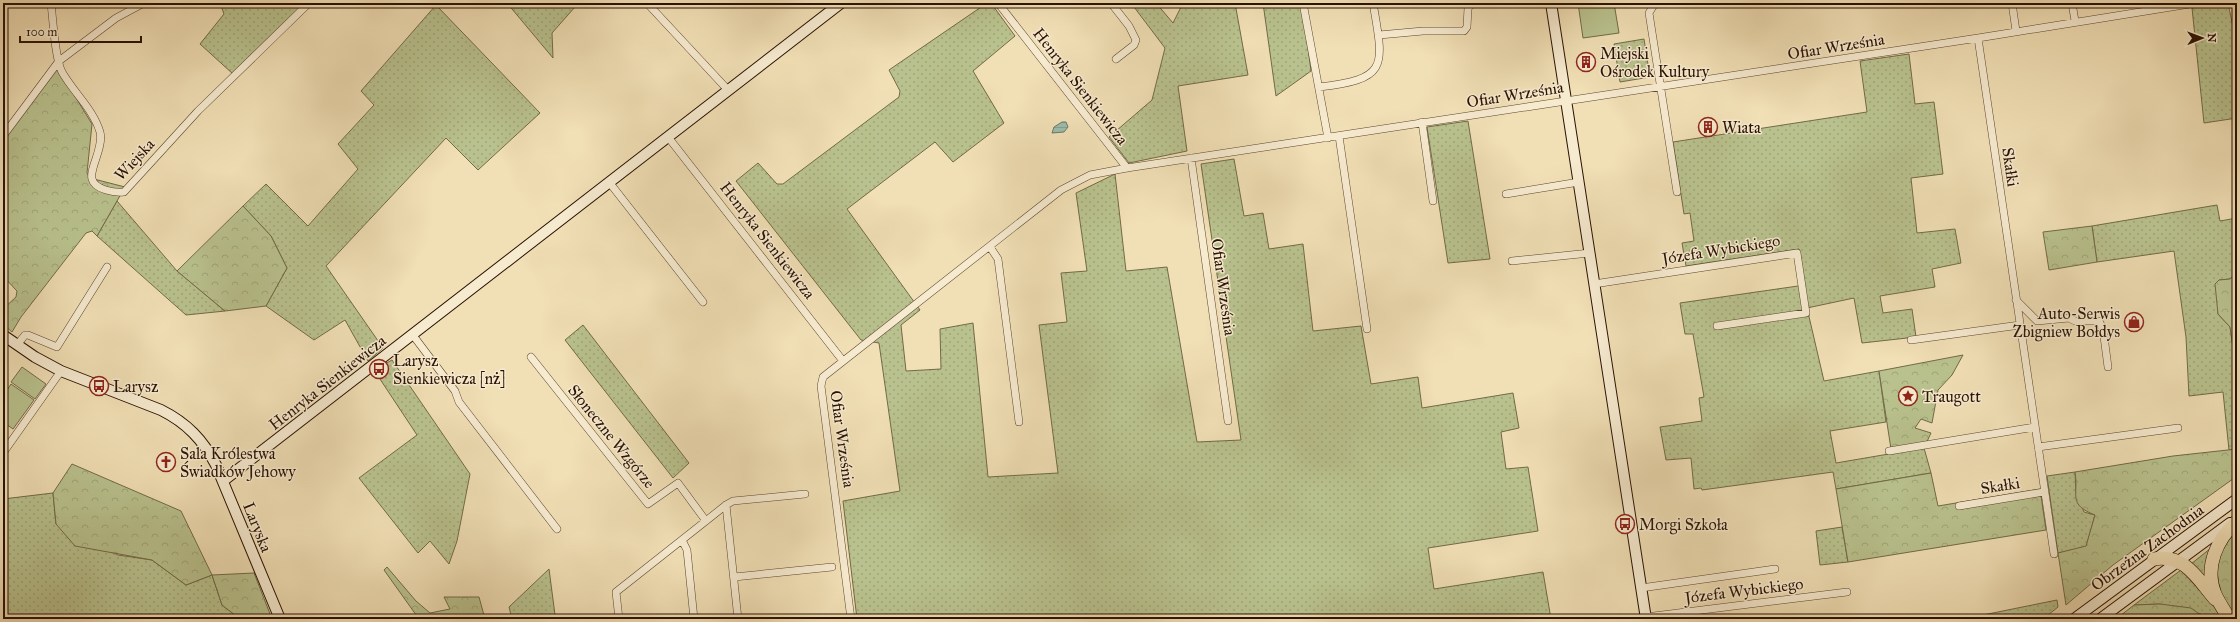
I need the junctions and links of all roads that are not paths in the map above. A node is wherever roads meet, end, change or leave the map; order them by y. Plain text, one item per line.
1 (50, 3) edge
2 (144, 3) edge
3 (309, 3) edge
4 (647, 3) edge
5 (841, 3) edge
6 (998, 3) edge
7 (1111, 3) edge
8 (1302, 3) edge
9 (1373, 3) edge
10 (1551, 3) edge
11 (1655, 3) edge
12 (2012, 3) edge
13 (2072, 3) edge
14 (2196, 3) edge
15 (1469, 5) edge
16 (2075, 22) junction
17 (2016, 31) junction
18 (1379, 35) junction
19 (1978, 38) junction
20 (1116, 59) dead end
21 (59, 61) junction
22 (1660, 86) junction
23 (1319, 87) junction
24 (728, 90) junction
25 (1566, 100) junction
26 (1422, 122) junction
27 (3, 136) edge
28 (1339, 136) junction
29 (668, 137) junction
30 (1328, 138) junction
31 (1191, 158) junction
32 (1127, 168) junction
33 (609, 182) junction
34 (1579, 182) junction
35 (1677, 192) dead end
36 (1506, 194) dead end
37 (1433, 201) dead end
38 (990, 246) junction
39 (1590, 253) junction
40 (1512, 262) dead end
41 (107, 267) dead end
42 (1594, 284) junction
43 (2016, 300) junction
44 (703, 302) dead end
45 (2020, 325) junction
46 (1716, 326) dead end
47 (1367, 329) dead end
48 (412, 334) junction
49 (3, 335) edge
50 (1911, 340) dead end
51 (17, 345) junction
52 (531, 357) dead end
53 (843, 361) junction
54 (2108, 367) dead end
55 (61, 371) junction
56 (1228, 421) dead end
57 (1018, 422) dead end
58 (2035, 427) junction
59 (2178, 428) dead end
60 (2038, 448) junction
61 (1889, 451) dead end
62 (3, 453) edge
63 (223, 481) junction
64 (2044, 492) junction
65 (805, 494) dead end
66 (2237, 499) edge
67 (726, 505) junction
68 (1959, 506) dead end
69 (2237, 519) edge
70 (706, 521) junction
71 (557, 529) dead end
72 (682, 540) junction
73 (2054, 554) dead end
74 (2154, 559) junction
75 (2178, 560) junction
76 (832, 567) dead end
77 (1775, 569) dead end
78 (734, 577) junction
79 (1641, 588) junction
80 (1847, 592) dead end
81 (2226, 613) edge
82 (1646, 618) edge
83 (280, 619) edge
84 (619, 619) edge
85 (694, 619) edge
86 (738, 619) edge
87 (851, 619) edge
88 (2074, 619) edge
89 (2100, 619) edge

1 - 21 street, Wiejska
2 - 21 street
3 - 21 street, Wiejska
4 - 24 street
5 - 24 street, Henryka Sienkiewicza
6 - 32 street, Henryka Sienkiewicza
7 - 20 street
8 - 23 street
9 - 18 street
10 - 25 street, Józefa Wybickiego
11 - 22 street
12 - 17 street
13 - 16 street
14 - 16 street, Ofiar Września
15 - 18 street
16 - 17 street, Ofiar Września
17 - 19 street, Ofiar Września
18 - 23 street
19 - 22 street, Ofiar Września
19 - 43 street, Skałki
21 - 27 street
22 - 25 street, Ofiar Września
22 - 35 street
23 - 30 street
24 - 29 street, Henryka Sienkiewicza
25 - 26 street, Ofiar Września
25 - 34 street, Józefa Wybickiego
26 - 28 street, Ofiar Września
26 - 37 street
28 - 30 street, Ofiar Września
28 - 47 street
29 - 33 street, Henryka Sienkiewicza
29 - 53 street, Henryka Sienkiewicza
30 - 31 street, Ofiar Września
31 - 32 street, Ofiar Września
31 - 56 street, Ofiar Września
32 - 38 street, Ofiar Września
33 - 44 street
33 - 48 street, Henryka Sienkiewicza
34 - 36 street
34 - 39 street, Józefa Wybickiego
38 - 53 street, Ofiar Września
38 - 57 street
39 - 40 street
39 - 42 street, Józefa Wybickiego
41 - 51 street
42 - 46 street, Józefa Wybickiego
42 - 79 street, Józefa Wybickiego
43 - 45 street, Skałki
43 - 54 street
45 - 50 street
45 - 58 street, Skałki
48 - 63 street, Henryka Sienkiewicza
48 - 71 street
49 - 51 street, Laryska
51 - 55 street, Laryska
52 - 70 street, Słoneczne Wzgórze
53 - 87 street, Ofiar Września
55 - 62 street
55 - 63 street, Laryska
58 - 60 street, Skałki
58 - 61 street
59 - 60 street
60 - 64 street, Skałki
63 - 83 street, Laryska
64 - 68 street, Skałki
64 - 73 street, Skałki
65 - 67 street
66 - 74 street, Obrzeżna Zachodnia
67 - 70 street
67 - 78 street
69 - 75 street, Obrzeżna Zachodnia
69 - 81 highway
70 - 72 street
72 - 84 street
72 - 85 street
74 - 75 highway
74 - 88 street, Obrzeżna Zachodnia
75 - 81 highway
75 - 89 street, Obrzeżna Zachodnia
76 - 78 street
77 - 79 street, Józefa Wybickiego
78 - 86 street
79 - 82 street, Józefa Wybickiego
80 - 82 street, Józefa Wybickiego

